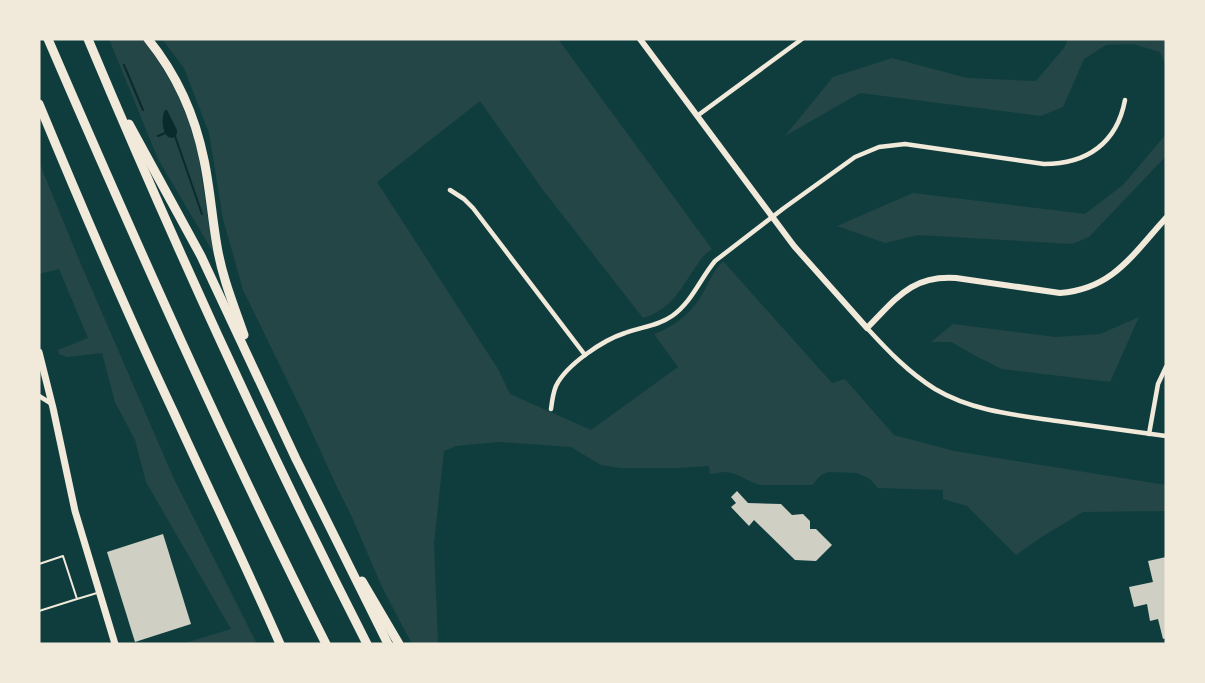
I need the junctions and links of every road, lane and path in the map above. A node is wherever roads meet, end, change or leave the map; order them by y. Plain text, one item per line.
1 (48, 39) edge
2 (88, 39) edge
3 (148, 39) edge
4 (640, 39) edge
5 (802, 39) edge
6 (105, 80) junction
7 (1125, 100) dead end
8 (39, 104) edge
9 (697, 116) junction
10 (450, 190) dead end
11 (772, 217) junction
12 (1166, 218) edge
13 (867, 328) junction
14 (39, 355) edge
15 (585, 355) junction
16 (1166, 367) edge
17 (259, 380) junction
18 (39, 396) edge
19 (52, 404) junction
20 (551, 409) dead end
21 (1149, 434) junction
22 (1166, 436) edge
23 (331, 529) junction
24 (39, 564) edge
25 (248, 570) junction
26 (100, 592) junction
27 (77, 599) junction
28 (39, 611) edge
29 (115, 644) edge
30 (280, 644) edge
31 (286, 644) edge
32 (326, 644) edge
33 (367, 644) edge
34 (388, 644) edge
35 (399, 644) edge

1 - 32 highway
2 - 6 highway
3 - 17 highway
4 - 9 street
5 - 9 street
6 - 17 highway
6 - 33 highway
7 - 11 street
8 - 25 highway
9 - 11 street
10 - 15 street
11 - 13 street
11 - 15 street
12 - 13 street
13 - 21 street
14 - 19 main road
15 - 20 street
16 - 21 street
17 - 23 highway
18 - 19 street
19 - 26 main road
21 - 22 street
23 - 34 highway
23 - 35 highway
24 - 27 lane
25 - 30 highway
25 - 31 highway
26 - 27 lane
26 - 29 main road
27 - 28 lane

